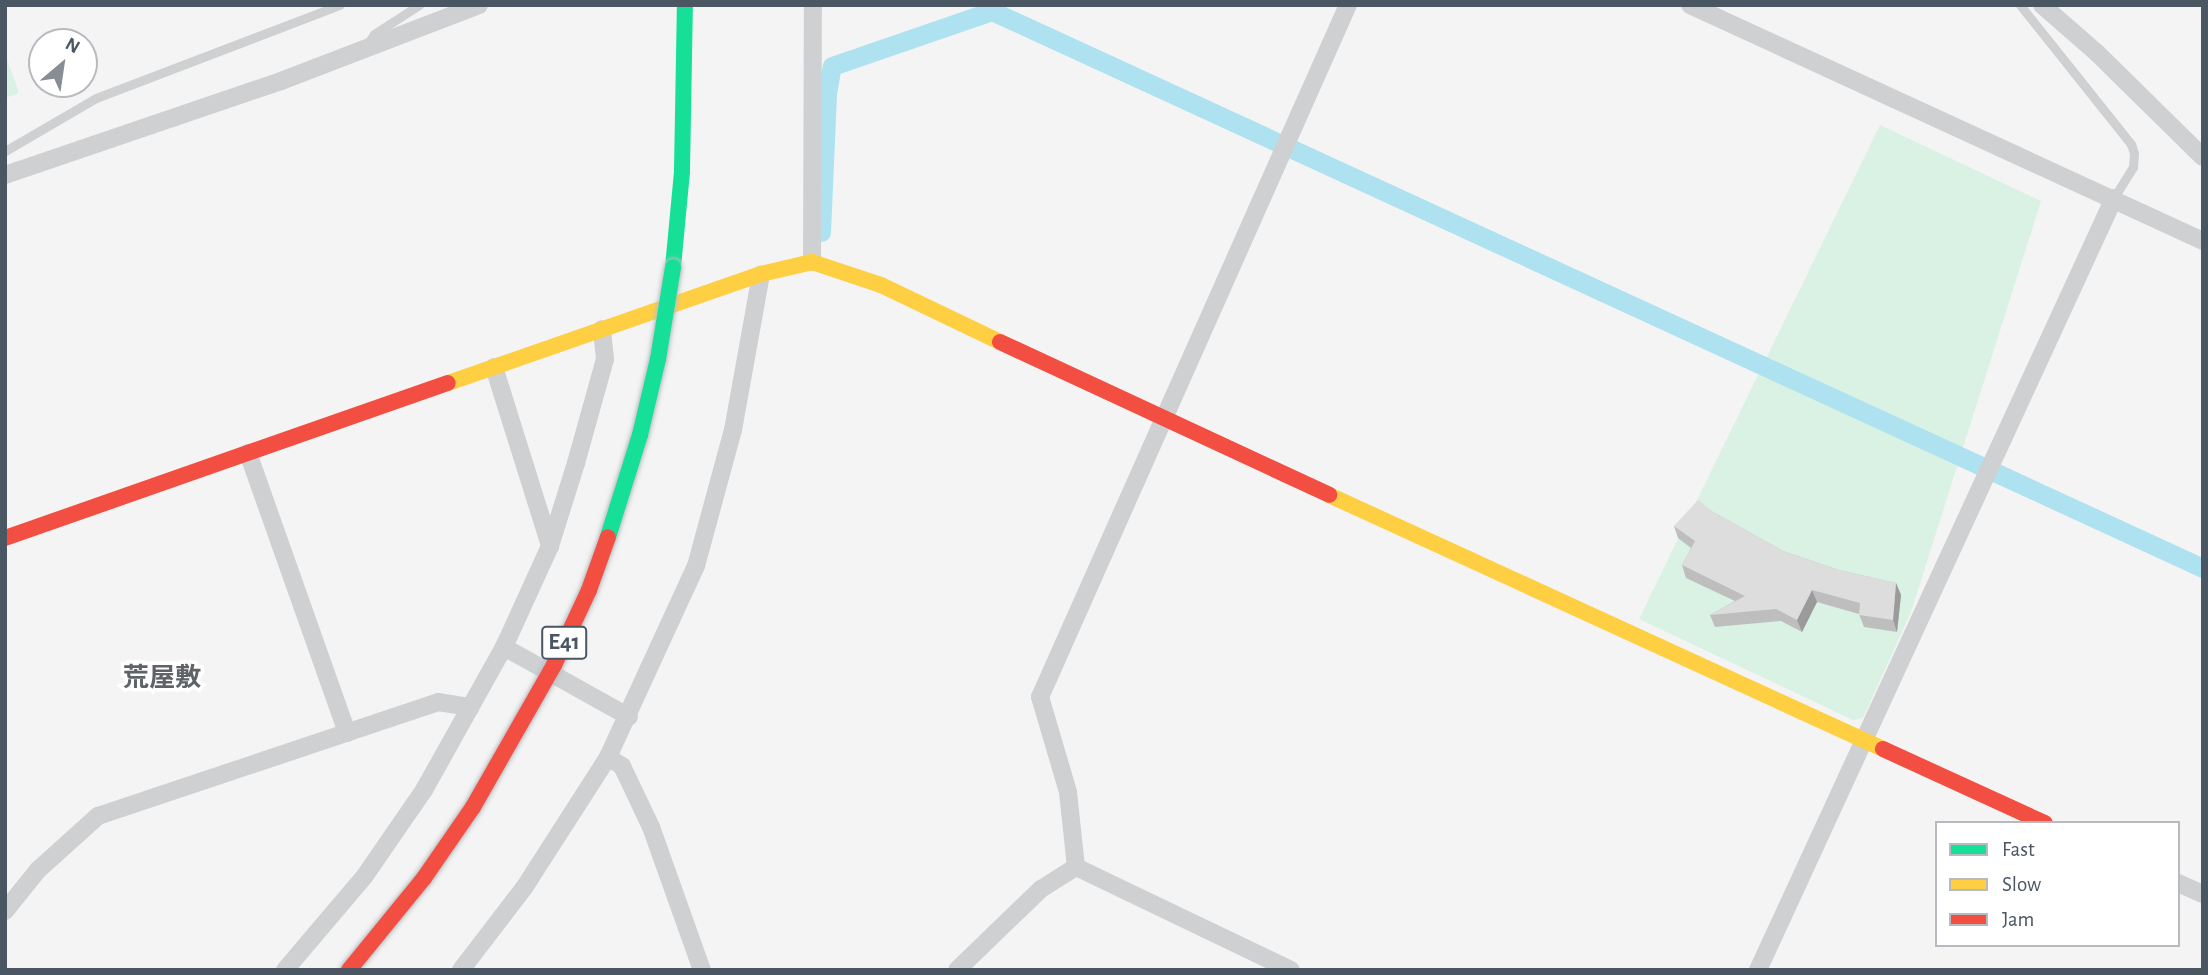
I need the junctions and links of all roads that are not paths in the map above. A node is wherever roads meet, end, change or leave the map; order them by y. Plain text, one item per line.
1 (340, 5) edge
2 (419, 5) edge
3 (479, 5) edge
4 (685, 5) edge
5 (813, 5) edge
6 (1348, 5) edge
7 (1690, 5) edge
8 (2020, 5) edge
9 (2042, 5) edge
10 (362, 52) junction
11 (5, 151) edge
12 (2203, 157) edge
13 (5, 175) edge
14 (2114, 198) junction
15 (2203, 241) edge
16 (812, 262) junction
17 (761, 274) junction
18 (602, 329) junction
19 (494, 367) junction
20 (1165, 420) junction
21 (248, 453) junction
22 (5, 538) edge
23 (550, 546) junction
24 (504, 647) junction
25 (471, 707) junction
26 (629, 717) junction
27 (347, 733) junction
28 (1865, 741) junction
29 (608, 757) junction
30 (2041, 821) edge
31 (1076, 867) junction
32 (2180, 884) edge
33 (2203, 894) edge
34 (5, 911) edge
35 (285, 970) edge
36 (349, 970) edge
37 (461, 970) edge
38 (702, 970) edge
39 (957, 970) edge
40 (1291, 970) edge
41 (1758, 970) edge

1 - 11 lane
2 - 10 lane
3 - 10 street
4 - 36 main road, E41, bridge
5 - 16 street
6 - 20 street
7 - 14 street
8 - 14 lane
9 - 12 street
10 - 13 street
14 - 15 street
14 - 28 street
16 - 17 main road
16 - 20 main road
17 - 18 main road
17 - 26 street
18 - 19 main road
18 - 23 street
19 - 21 main road
19 - 23 street
20 - 28 main road
20 - 31 street
21 - 22 main road
21 - 27 street
23 - 24 street
24 - 25 street
24 - 26 street
25 - 27 street
25 - 35 street
26 - 29 street
27 - 34 street
28 - 30 main road
28 - 41 street
29 - 37 street
29 - 38 street
31 - 39 street
31 - 40 street
32 - 33 street

